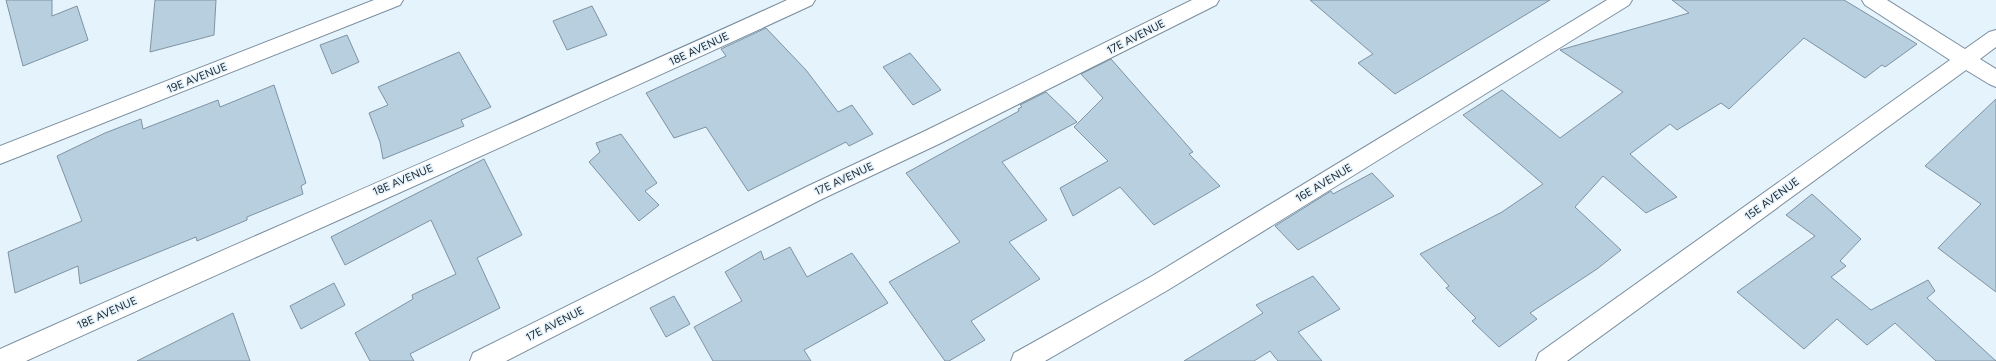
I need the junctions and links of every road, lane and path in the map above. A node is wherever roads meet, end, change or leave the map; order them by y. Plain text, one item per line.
1 (393, 0) edge
2 (805, 0) edge
3 (1209, 0) edge
4 (1622, 0) edge
5 (1872, 0) edge
6 (1996, 37) edge
7 (1967, 60) junction
8 (1996, 79) edge
9 (0, 155) edge
10 (0, 361) edge
11 (482, 361) edge
12 (1023, 361) edge
13 (1548, 361) edge

1 - 9 street, 19E AVENUE
2 - 10 street, 18E AVENUE
3 - 11 street, 17E AVENUE
4 - 12 street, 16E AVENUE
5 - 7 street
6 - 7 street, 15E AVENUE
7 - 8 street
7 - 13 street, 15E AVENUE

